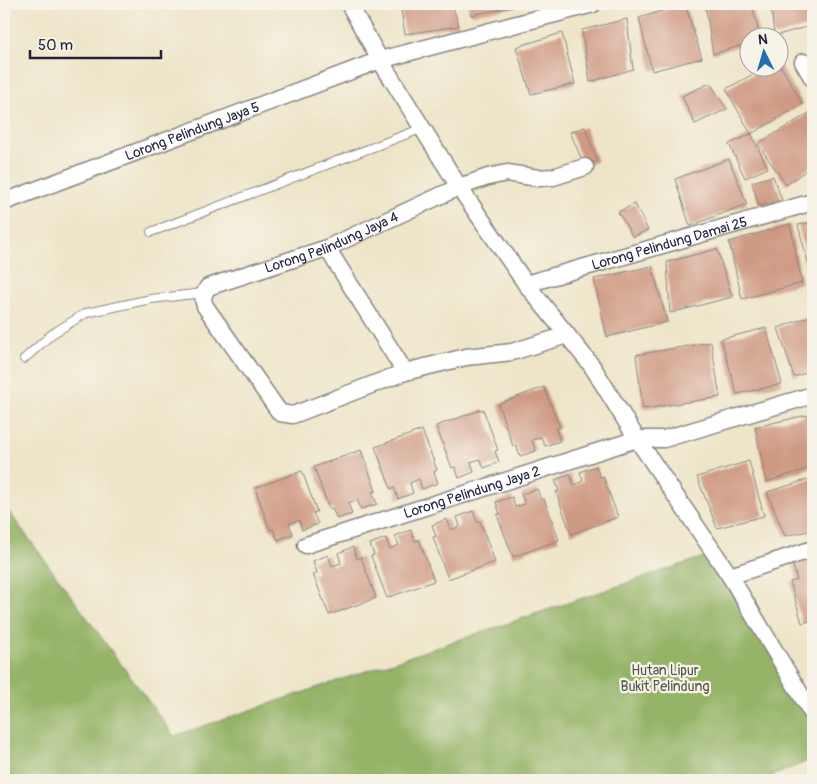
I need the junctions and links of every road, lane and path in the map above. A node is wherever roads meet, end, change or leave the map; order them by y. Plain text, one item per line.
1 (349, 4) edge
2 (592, 4) edge
3 (380, 60) junction
4 (803, 62) dead end
5 (813, 79) edge
6 (423, 128) junction
7 (585, 167) dead end
8 (459, 187) junction
9 (4, 202) edge
10 (813, 202) edge
11 (151, 232) dead end
12 (327, 248) junction
13 (526, 284) junction
14 (203, 293) junction
15 (567, 335) junction
16 (24, 359) dead end
17 (405, 372) junction
18 (813, 395) edge
19 (637, 439) junction
20 (306, 545) dead end
21 (813, 549) edge
22 (730, 576) junction
23 (813, 715) edge

1 - 3 street
2 - 3 street, Lorong Pelindung Jaya 5
3 - 6 street
3 - 9 street, Lorong Pelindung Jaya 5
4 - 5 street
6 - 8 street
6 - 11 lane
7 - 8 street, Lorong Pelindung Jaya 4
8 - 12 street, Lorong Pelindung Jaya 4
8 - 13 street
10 - 13 street, Lorong Pelindung Damai 25
12 - 14 street, Lorong Pelindung Jaya 4
12 - 17 street
13 - 15 street
14 - 16 lane
14 - 17 street
15 - 17 street
15 - 19 street
18 - 19 street, Lorong Pelindung Jaya 2
19 - 20 street, Lorong Pelindung Jaya 2
19 - 22 street
21 - 22 street
22 - 23 street

